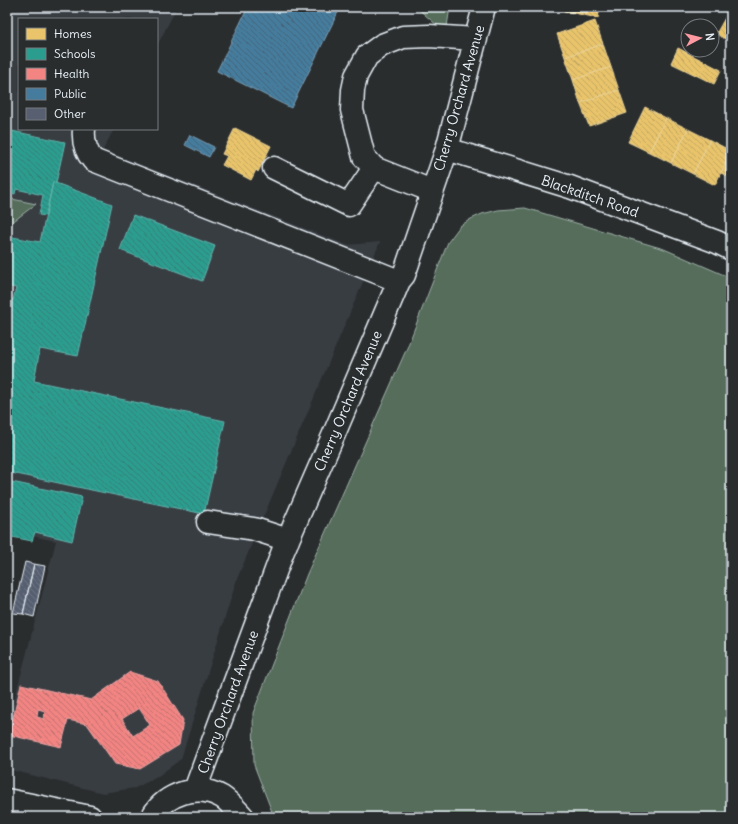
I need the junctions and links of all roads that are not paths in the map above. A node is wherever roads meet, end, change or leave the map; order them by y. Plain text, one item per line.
1 (484, 7) edge
2 (476, 39) junction
3 (84, 130) edge
4 (447, 149) junction
5 (274, 168) dead end
6 (374, 168) junction
7 (432, 191) junction
8 (731, 249) edge
9 (399, 281) junction
10 (208, 522) dead end
11 (288, 540) junction
12 (195, 790) junction
13 (7, 800) edge
14 (90, 817) edge
15 (152, 817) edge
16 (243, 817) edge

1 - 2 street, Cherry Orchard Avenue
2 - 4 street, Cherry Orchard Avenue
2 - 6 street
3 - 9 street
4 - 7 street, Cherry Orchard Avenue
4 - 8 street, Blackditch Road
5 - 6 street
6 - 7 street
7 - 9 street, Cherry Orchard Avenue
9 - 11 street, Cherry Orchard Avenue
10 - 11 street
11 - 12 street, Cherry Orchard Avenue
12 - 15 street
12 - 16 street
13 - 14 street

